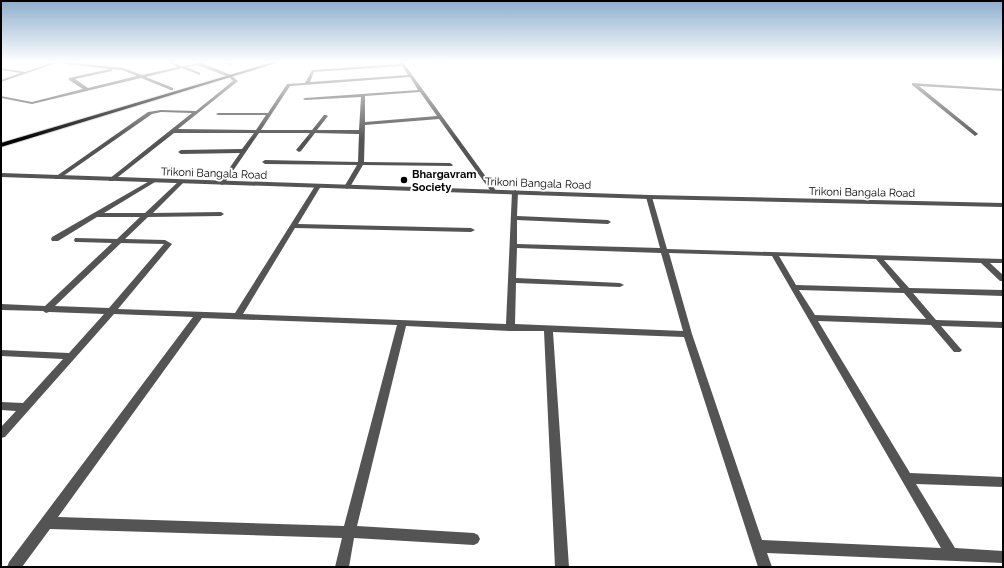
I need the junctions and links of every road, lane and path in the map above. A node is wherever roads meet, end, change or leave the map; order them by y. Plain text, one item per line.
1 (83, 88) edge
2 (96, 88) edge
3 (167, 88) edge
4 (177, 88) edge
5 (187, 88) edge
6 (229, 88) edge
7 (287, 88) edge
8 (419, 88) edge
9 (918, 88) edge
10 (966, 88) edge
11 (171, 89) junction
12 (87, 90) junction
13 (1003, 90) edge
14 (422, 91) junction
15 (363, 95) junction
16 (1, 97) edge
17 (305, 99) dead end
18 (197, 112) junction
19 (218, 114) dead end
20 (270, 114) junction
21 (326, 116) dead end
22 (440, 117) junction
23 (362, 124) junction
24 (174, 131) junction
25 (258, 132) junction
26 (314, 132) junction
27 (362, 132) junction
28 (975, 134) dead end
29 (1, 141) edge
30 (1, 145) edge
31 (299, 150) dead end
32 (244, 151) junction
33 (181, 152) dead end
34 (265, 162) dead end
35 (361, 164) junction
36 (450, 165) dead end
37 (1, 175) edge
38 (57, 178) junction
39 (111, 180) junction
40 (153, 181) junction
41 (181, 182) junction
42 (222, 183) junction
43 (318, 186) junction
44 (347, 187) junction
45 (494, 192) junction
46 (515, 192) junction
47 (649, 196) junction
48 (1003, 205) edge
49 (221, 214) dead end
50 (94, 215) junction
51 (146, 215) junction
52 (514, 218) junction
53 (608, 222) dead end
54 (293, 226) junction
55 (471, 230) dead end
56 (55, 239) dead end
57 (78, 240) dead end
58 (119, 241) junction
59 (513, 246) junction
60 (664, 251) junction
61 (774, 254) junction
62 (878, 257) junction
63 (983, 260) junction
64 (1003, 261) edge
65 (1003, 279) edge
66 (512, 280) junction
67 (620, 285) dead end
68 (793, 287) junction
69 (906, 290) junction
70 (1003, 293) edge
71 (1, 308) edge
72 (46, 310) junction
73 (110, 313) junction
74 (199, 316) junction
75 (237, 317) junction
76 (812, 318) junction
77 (933, 322) junction
78 (402, 324) junction
79 (1003, 325) edge
80 (510, 328) junction
81 (548, 329) junction
82 (688, 334) junction
83 (957, 350) dead end
84 (1, 353) edge
85 (71, 356) junction
86 (1, 406) edge
87 (25, 407) junction
88 (1, 434) edge
89 (907, 478) junction
90 (1003, 482) edge
91 (46, 523) junction
92 (349, 532) junction
93 (474, 539) dead end
94 (758, 546) junction
95 (952, 555) junction
96 (1003, 557) edge
97 (14, 567) edge
98 (342, 567) edge
99 (562, 567) edge
100 (765, 567) edge

1 - 12 street
2 - 12 street
3 - 11 street
4 - 11 main road
5 - 30 main road
6 - 18 street
7 - 20 street
8 - 14 street
9 - 28 street
10 - 13 street
11 - 29 main road
12 - 16 street
14 - 15 street
14 - 22 street
15 - 17 street
15 - 23 street
18 - 24 street
18 - 38 street
19 - 20 street
20 - 25 street
21 - 26 street
22 - 23 street
22 - 45 street
23 - 27 street
24 - 25 street
24 - 39 street
25 - 26 street
25 - 32 street
26 - 27 street
26 - 31 street
27 - 35 street
32 - 33 street
32 - 42 street
34 - 35 street
35 - 36 street
35 - 44 street
37 - 38 street, Trikoni Bangala Road
38 - 39 street, Trikoni Bangala Road
39 - 40 street, Trikoni Bangala Road
40 - 41 street, Trikoni Bangala Road
40 - 50 street
41 - 42 street, Trikoni Bangala Road
41 - 51 street
42 - 43 street, Trikoni Bangala Road
43 - 44 street, Trikoni Bangala Road
43 - 54 street
44 - 45 street, Trikoni Bangala Road
45 - 46 street, Trikoni Bangala Road
46 - 47 street, Trikoni Bangala Road
46 - 52 street
47 - 48 street, Trikoni Bangala Road
47 - 60 street
49 - 51 street
50 - 51 street
50 - 56 street
51 - 58 street
52 - 53 street
52 - 59 street
54 - 55 street
54 - 75 street
57 - 58 street
58 - 72 street
58 - 73 street
59 - 60 street
59 - 66 street
60 - 61 street
60 - 82 street
61 - 62 street
61 - 68 street
62 - 63 street
62 - 69 street
63 - 64 street
63 - 65 street
66 - 67 street
66 - 80 street
68 - 69 street
68 - 76 street
69 - 70 street
69 - 77 street
71 - 72 street
72 - 73 street
73 - 74 street
73 - 85 street
74 - 75 street
74 - 91 street
75 - 78 street
76 - 77 street
76 - 89 street
77 - 79 street
77 - 83 street
78 - 80 street
78 - 92 street
80 - 81 street
81 - 82 street
81 - 99 street
82 - 94 street
84 - 85 street
85 - 87 street
86 - 87 street
87 - 88 street
89 - 90 street
89 - 95 street
91 - 92 street
91 - 97 street
92 - 93 street
92 - 98 street
94 - 95 street
94 - 100 street
95 - 96 street

